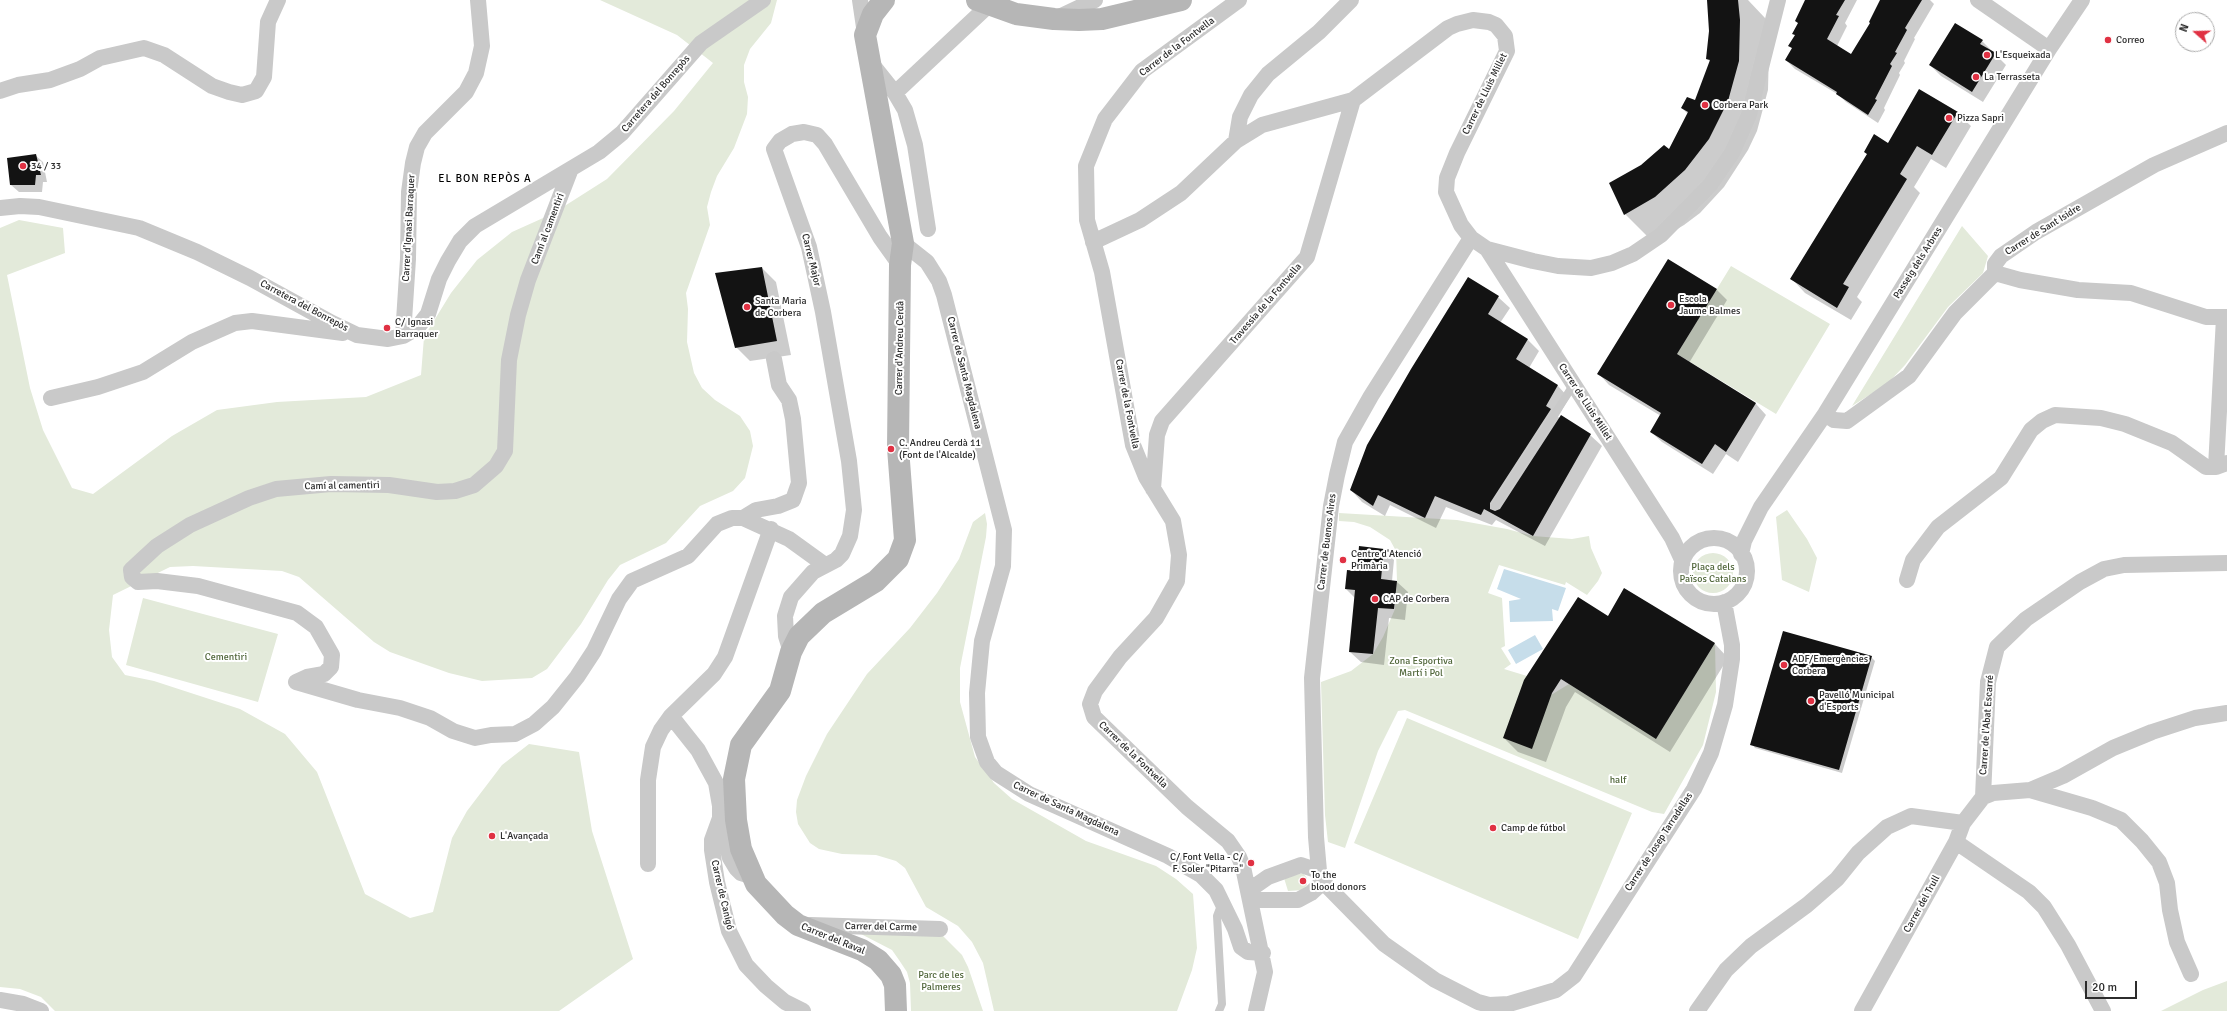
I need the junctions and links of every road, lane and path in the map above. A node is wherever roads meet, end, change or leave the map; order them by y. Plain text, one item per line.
1 (278, 0) edge
2 (478, 0) edge
3 (763, 0) edge
4 (860, 0) edge
5 (884, 0) edge
6 (1095, 0) edge
7 (1181, 0) edge
8 (1239, 0) edge
9 (1351, 0) edge
10 (1778, 0) edge
11 (1978, 0) edge
12 (2082, 0) edge
13 (983, 2) edge
14 (1054, 19) junction
15 (865, 35) junction
16 (2049, 49) junction
17 (869, 60) junction
18 (0, 91) edge
19 (895, 93) junction
20 (1353, 100) junction
21 (2227, 133) edge
22 (1236, 141) junction
23 (570, 170) junction
24 (0, 208) edge
25 (928, 228) dead end
26 (1470, 238) junction
27 (1093, 242) junction
28 (903, 243) junction
29 (1486, 248) junction
30 (1523, 260) junction
31 (900, 265) junction
32 (1995, 273) junction
33 (1507, 283) junction
34 (2226, 317) edge
35 (357, 334) junction
36 (403, 336) junction
37 (774, 359) dead end
38 (1574, 384) junction
39 (52, 398) dead end
40 (1825, 414) junction
41 (2221, 465) edge
42 (1153, 489) junction
43 (1495, 506) dead end
44 (743, 518) junction
45 (1752, 523) junction
46 (771, 529) junction
47 (1723, 540) junction
48 (1742, 554) junction
49 (1683, 562) junction
50 (2227, 563) edge
51 (825, 565) junction
52 (1907, 580) dead end
53 (1724, 602) junction
54 (791, 652) junction
55 (2227, 713) edge
56 (671, 716) junction
57 (2030, 790) junction
58 (1983, 797) junction
59 (720, 818) junction
60 (1963, 823) junction
61 (1956, 842) junction
62 (648, 864) dead end
63 (1243, 867) junction
64 (751, 876) junction
65 (1321, 876) junction
66 (1268, 877) junction
67 (1249, 896) junction
68 (1222, 902) junction
69 (798, 925) junction
70 (940, 929) dead end
71 (1263, 953) junction
72 (2190, 974) dead end
73 (0, 1000) edge
74 (1487, 1008) edge
75 (41, 1011) edge
76 (803, 1011) edge
77 (896, 1011) edge
78 (1219, 1011) edge
79 (1256, 1011) edge
80 (1697, 1011) edge
81 (1862, 1011) edge
82 (2103, 1011) edge

1 - 18 street
2 - 36 street, Carrer d'Ignasi Barraquer
3 - 23 street, Carretera del Bonrepòs
4 - 15 street
5 - 15 street, Carrer d'Andreu Cerdà
6 - 14 street
7 - 14 street
8 - 27 street, Carrer de la Fontvella
9 - 22 street
10 - 30 street
11 - 16 street
12 - 16 street, Passeig dels Arbres
13 - 14 street
13 - 19 street
15 - 17 street, Carrer d'Andreu Cerdà
16 - 40 street, Passeig dels Arbres
17 - 19 street
17 - 28 street, Carrer d'Andreu Cerdà
19 - 25 street
20 - 22 street, Carrer de Lluis Millet
20 - 26 street, Carrer de Lluis Millet
20 - 42 street, Travessia de la Fontvella
21 - 32 street, Carrer de Sant Isidre
22 - 27 street, Carrer de Lluis Millet
23 - 36 street, Carretera del Bonrepòs
23 - 44 street, Camí al camentiri
24 - 35 street, Carretera del Bonrepòs
26 - 29 street, Carrer de Lluis Millet
26 - 65 street, Carrer de Buenos Aires
27 - 42 street, Carrer de la Fontvella
28 - 31 street, Carrer d'Andreu Cerdà
28 - 68 street, Carrer de Santa Magdalena
29 - 30 street
29 - 33 street, Carrer de Lluis Millet
30 - 33 street
31 - 51 street, Carrer Major
31 - 54 street, Carrer d'Andreu Cerdà
32 - 34 street
32 - 40 street, Carrer de Sant Isidre
33 - 38 street, Carrer de Lluis Millet
34 - 41 street
35 - 36 street, Carretera del Bonrepòs
35 - 39 street
37 - 44 street
38 - 43 lane
38 - 49 street, Carrer de Lluis Millet
40 - 45 street, Passeig dels Arbres
41 - 52 street
42 - 63 street, Carrer de la Fontvella
44 - 46 street
45 - 47 street, Passeig dels Arbres
45 - 48 street, Passeig dels Arbres
46 - 51 street
46 - 56 street
47 - 48 street
47 - 49 street
48 - 53 street
49 - 53 street
50 - 58 street, Carrer de l'Abat Escarré
51 - 54 street
53 - 74 street, Carrer de Josep Tarradellas
54 - 64 street, Carrer del Raval
55 - 57 street
56 - 59 street, Carrer de Canigó
56 - 62 street
57 - 58 street
57 - 72 street
58 - 60 street, Carrer del Trull
59 - 64 street
59 - 76 street, Carrer de Canigó
60 - 61 street, Carrer del Trull
60 - 80 street
61 - 81 street, Carrer del Trull
61 - 82 street
63 - 66 street
63 - 67 street, Carrer de la Fontvella
64 - 69 street, Carrer del Raval
65 - 66 street
65 - 67 street
65 - 74 street
66 - 67 street
67 - 71 street, Carrer de la Fontvella
68 - 71 street, Carrer de Santa Magdalena
68 - 78 lane
69 - 70 street, Carrer del Carme
69 - 77 street, Carrer del Raval
71 - 79 street, Carrer de la Fontvella
73 - 75 street

